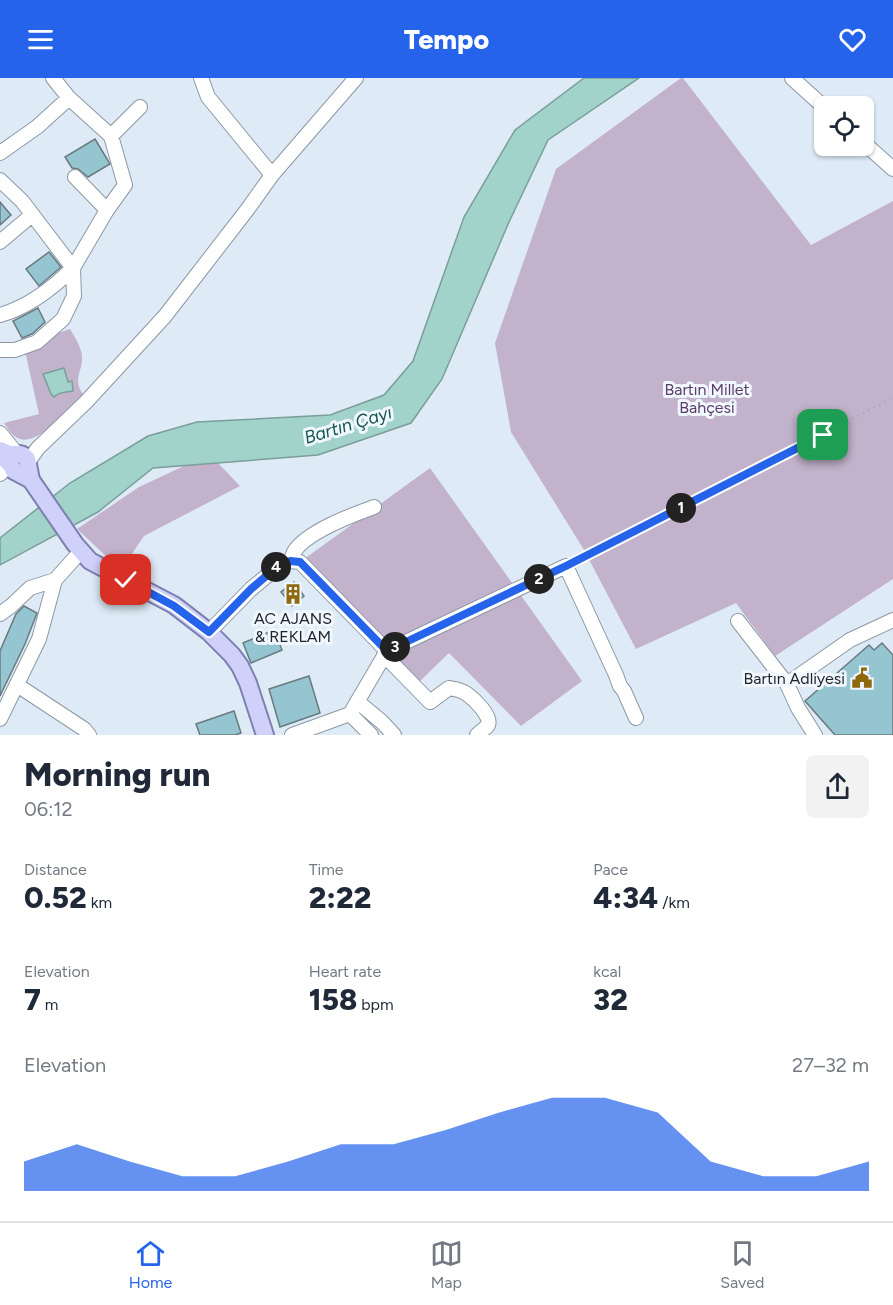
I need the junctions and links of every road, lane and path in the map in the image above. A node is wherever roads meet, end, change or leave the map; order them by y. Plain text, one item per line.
1 (53, 78) edge
2 (356, 78) edge
3 (792, 78) edge
4 (203, 79) edge
5 (69, 98) junction
6 (814, 98) edge
7 (141, 107) dead end
8 (111, 136) junction
9 (874, 152) edge
10 (0, 153) edge
11 (893, 169) edge
12 (272, 175) junction
13 (75, 177) dead end
14 (0, 180) edge
15 (107, 210) junction
16 (32, 215) junction
17 (0, 242) edge
18 (73, 268) junction
19 (0, 315) edge
20 (0, 350) edge
21 (893, 399) edge
22 (0, 433) edge
23 (14, 464) edge
24 (374, 507) dead end
25 (78, 547) junction
26 (290, 561) junction
27 (566, 566) junction
28 (55, 580) junction
29 (0, 614) edge
30 (738, 621) dead end
31 (893, 621) edge
32 (209, 632) junction
33 (386, 653) junction
34 (787, 684) junction
35 (17, 685) junction
36 (354, 708) junction
37 (636, 718) dead end
38 (0, 719) edge
39 (89, 735) edge
40 (265, 735) edge
41 (292, 735) edge
42 (371, 735) edge
43 (394, 735) edge
44 (477, 735) edge
45 (815, 735) edge

1 - 5 street
2 - 12 street
3 - 6 street
4 - 12 street
5 - 8 street
5 - 10 street
7 - 8 street
8 - 15 street
9 - 11 street
12 - 23 street
13 - 15 street
14 - 16 street
15 - 18 street
16 - 17 street
16 - 18 street
18 - 19 street
18 - 20 street
21 - 27 path
22 - 23 street
23 - 25 main road
24 - 26 street
25 - 28 street
25 - 32 main road
26 - 32 street
26 - 33 street
27 - 33 street
27 - 37 street
28 - 29 street
28 - 35 street
30 - 34 street
31 - 34 street
32 - 40 main road
33 - 36 street
33 - 44 street
34 - 45 street
35 - 38 street
35 - 39 street
36 - 41 street
36 - 42 street
36 - 43 street

